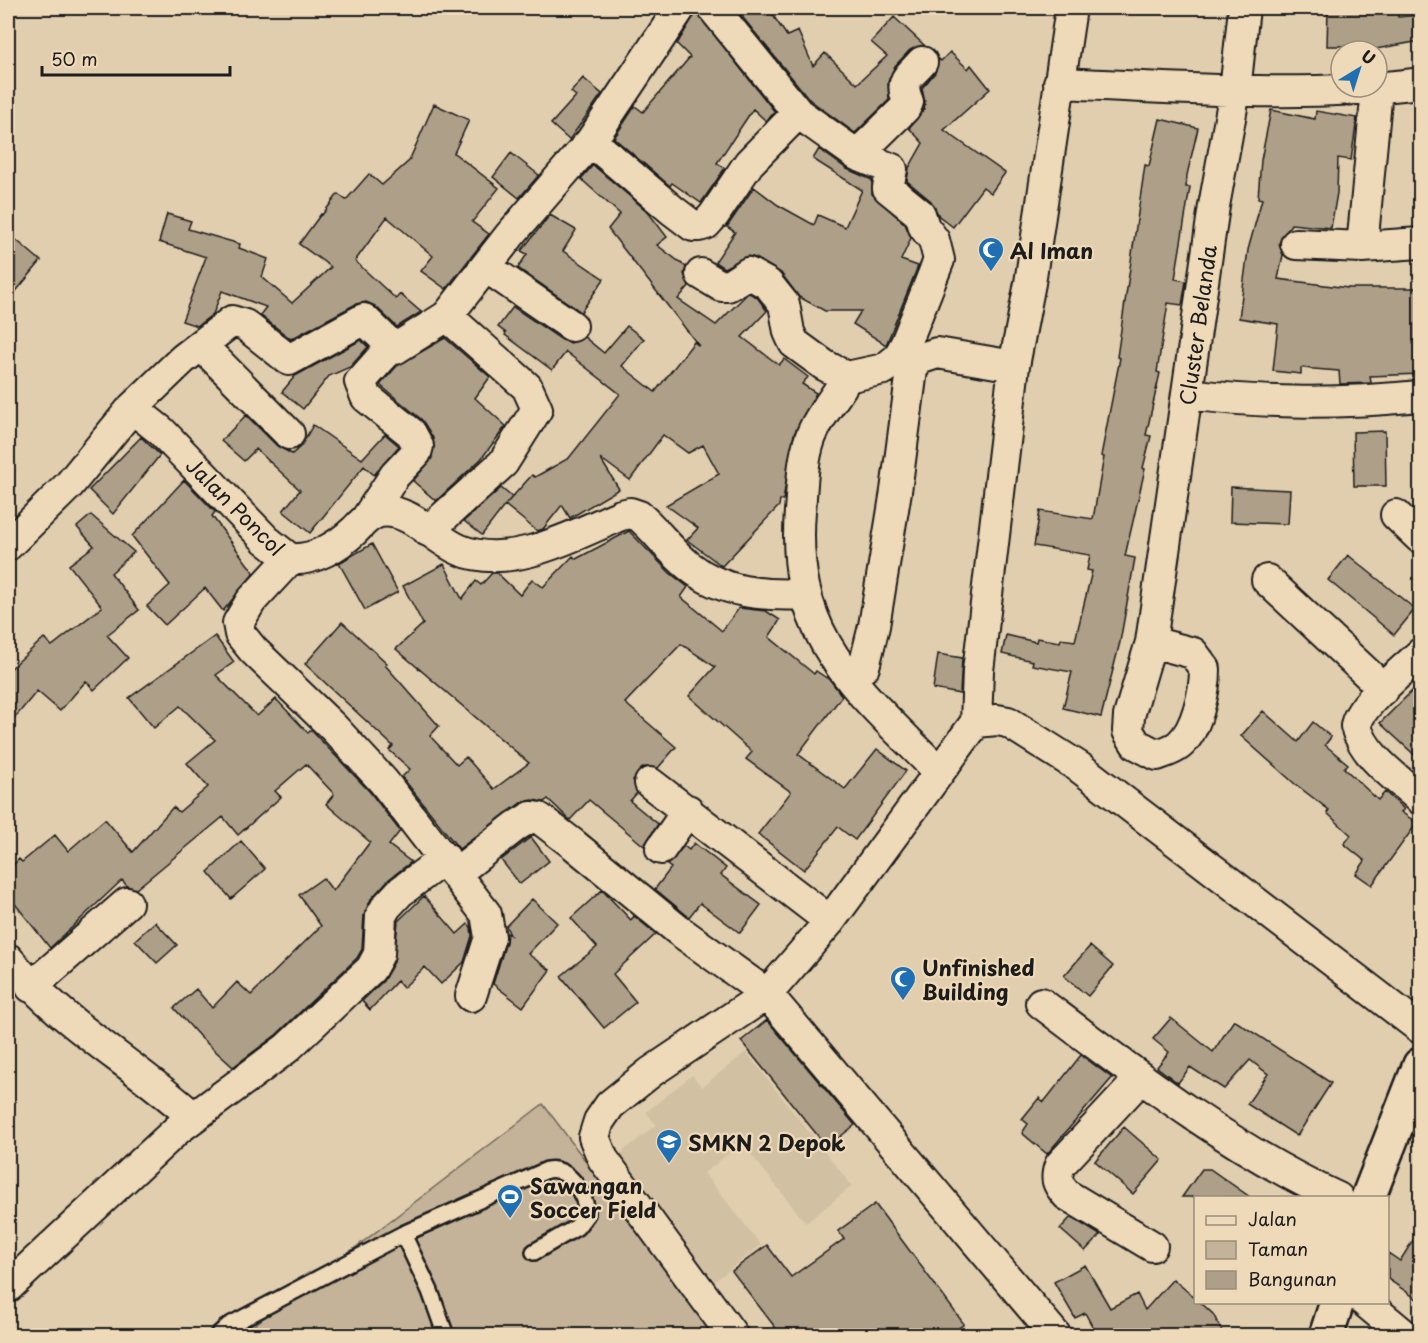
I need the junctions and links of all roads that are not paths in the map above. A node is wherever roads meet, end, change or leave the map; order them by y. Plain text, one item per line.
1 (680, 8) edge
2 (713, 8) edge
3 (1071, 8) edge
4 (1244, 8) edge
5 (922, 62) dead end
6 (1059, 82) junction
7 (1420, 83) edge
8 (1389, 87) edge
9 (1329, 90) edge
10 (1235, 91) junction
11 (1376, 99) edge
12 (798, 113) junction
13 (591, 141) junction
14 (858, 155) junction
15 (1420, 243) edge
16 (1296, 244) dead end
17 (1362, 247) junction
18 (486, 267) junction
19 (701, 274) dead end
20 (447, 316) junction
21 (572, 326) dead end
22 (201, 345) junction
23 (391, 347) junction
24 (1014, 366) junction
25 (847, 377) junction
26 (1188, 394) junction
27 (1420, 396) edge
28 (132, 408) junction
29 (289, 434) dead end
30 (1396, 515) dead end
31 (366, 519) junction
32 (428, 531) junction
33 (1420, 538) edge
34 (8, 545) edge
35 (290, 559) junction
36 (1267, 580) dead end
37 (805, 594) junction
38 (1151, 642) dead end
39 (1420, 654) edge
40 (864, 668) dead end
41 (1384, 689) junction
42 (976, 722) junction
43 (939, 772) junction
44 (650, 783) dead end
45 (1420, 799) edge
46 (688, 810) junction
47 (661, 849) dead end
48 (451, 866) junction
49 (127, 903) dead end
50 (830, 921) junction
51 (8, 959) edge
52 (31, 987) junction
53 (767, 994) junction
54 (471, 996) dead end
55 (1041, 1004) dead end
56 (1420, 1028) edge
57 (1420, 1065) edge
58 (1141, 1078) junction
59 (193, 1117) junction
60 (1336, 1196) edge
61 (1368, 1196) edge
62 (403, 1234) junction
63 (1152, 1246) dead end
64 (534, 1252) dead end
65 (8, 1287) edge
66 (1336, 1304) edge
67 (1367, 1304) edge
68 (217, 1335) edge
69 (446, 1335) edge
70 (733, 1335) edge
71 (1056, 1335) edge
72 (1326, 1335) edge
73 (1406, 1335) edge

1 - 13 street
2 - 12 street
3 - 6 street
4 - 10 street, Cluster Belanda
5 - 14 street
6 - 10 street
6 - 24 street
7 - 8 street
9 - 10 street
10 - 26 street, Cluster Belanda
11 - 17 street
12 - 13 street
12 - 14 street
13 - 18 street
14 - 25 street
15 - 17 street
16 - 17 street
18 - 20 street
18 - 21 street
19 - 25 street
20 - 23 street
20 - 32 street
22 - 23 street
22 - 28 street
22 - 29 street
23 - 31 street
24 - 40 street
24 - 42 street
25 - 37 street
26 - 27 street
26 - 38 street, Cluster Belanda
28 - 34 street
28 - 35 street, Jalan Poncol
30 - 33 street
31 - 32 street, Jalan Poncol
31 - 35 street, Jalan Poncol
32 - 37 street, Jalan Poncol
35 - 48 street
36 - 41 street
37 - 43 street
39 - 41 street
41 - 45 street
42 - 43 street
42 - 56 street
43 - 50 street
44 - 46 street
46 - 47 street
46 - 50 street
48 - 53 street
48 - 54 street
48 - 59 street
49 - 52 street
50 - 53 street
51 - 52 street
52 - 59 street
53 - 70 street
53 - 71 street
55 - 58 street
57 - 61 street
58 - 60 street
58 - 63 street
59 - 65 street
62 - 64 lane
62 - 68 lane
62 - 69 lane
66 - 72 street
67 - 73 street

